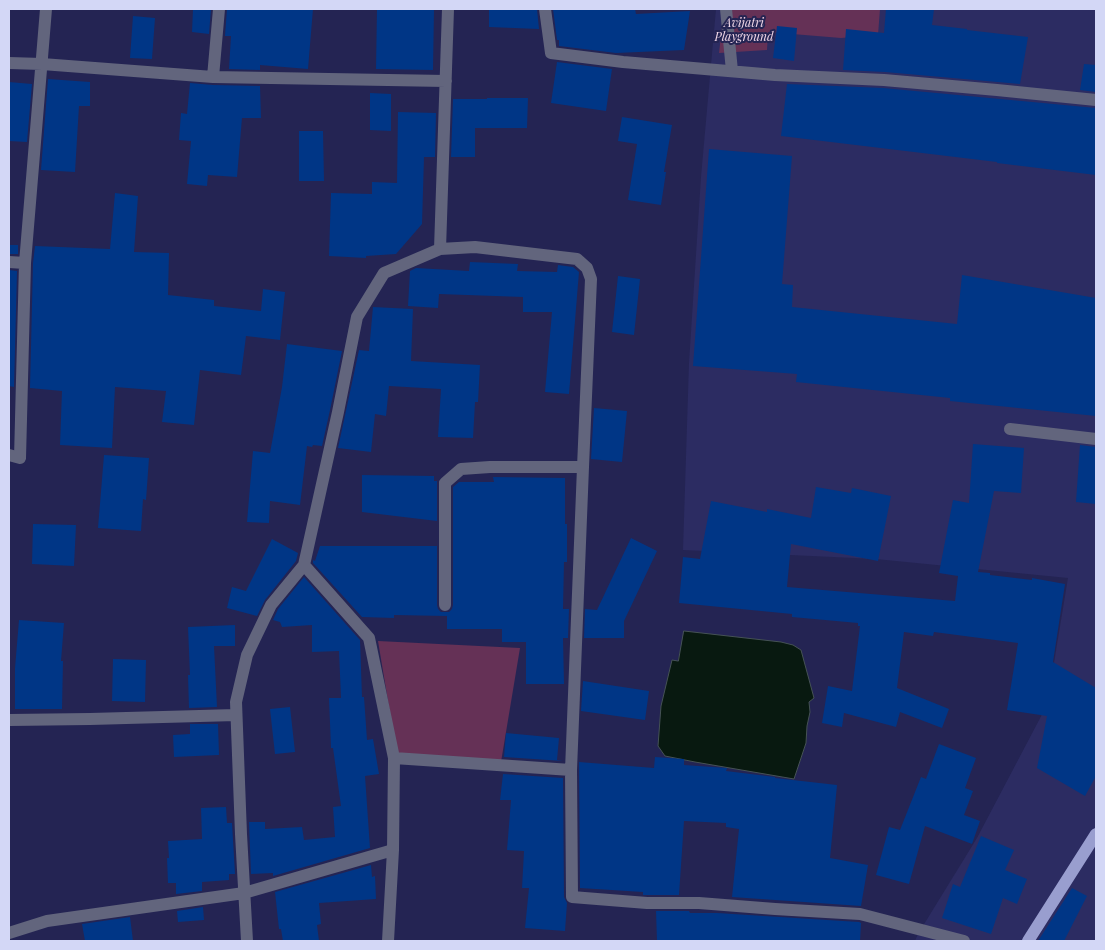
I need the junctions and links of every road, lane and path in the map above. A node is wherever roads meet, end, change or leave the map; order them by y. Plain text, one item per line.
1 (46, 9) edge
2 (220, 9) edge
3 (448, 9) edge
4 (545, 9) edge
5 (726, 9) edge
6 (9, 63) edge
7 (42, 64) junction
8 (732, 71) junction
9 (213, 77) junction
10 (446, 81) junction
11 (1096, 100) edge
12 (440, 249) junction
13 (9, 262) edge
14 (25, 263) junction
15 (1010, 429) dead end
16 (1096, 439) edge
17 (9, 455) edge
18 (583, 468) junction
19 (304, 565) junction
20 (445, 605) dead end
21 (236, 715) junction
22 (9, 720) edge
23 (394, 758) junction
24 (571, 770) junction
25 (1096, 834) edge
26 (393, 850) junction
27 (244, 892) junction
28 (9, 933) edge
29 (247, 941) edge
30 (388, 941) edge
31 (964, 941) edge
32 (1028, 941) edge

1 - 7 street
2 - 9 street
3 - 10 street
4 - 8 street
5 - 8 street
6 - 7 street
7 - 9 street
7 - 14 street
8 - 11 street
9 - 10 street
10 - 12 street
12 - 18 street
12 - 19 street
13 - 14 street
14 - 17 street
15 - 16 street
18 - 20 street
18 - 24 street
19 - 21 street
19 - 23 street
21 - 22 street
21 - 27 street
23 - 24 street
23 - 26 street
24 - 31 street
25 - 32 main road
26 - 27 street
26 - 30 street
27 - 28 street
27 - 29 street

